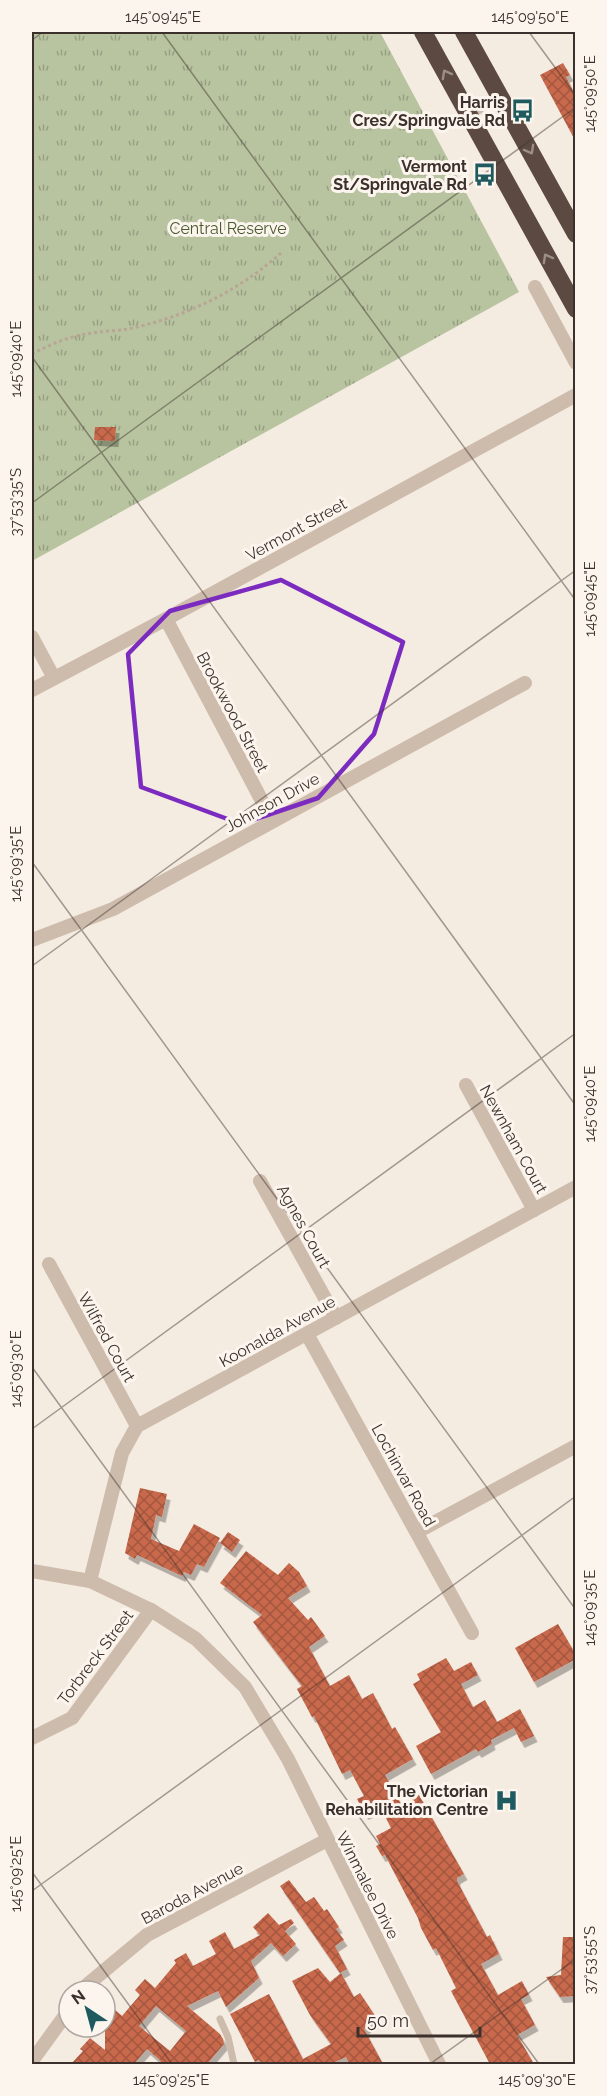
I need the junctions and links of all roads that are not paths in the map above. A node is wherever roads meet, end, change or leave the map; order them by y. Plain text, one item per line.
1 (423, 32) edge
2 (464, 32) edge
3 (501, 99) junction
4 (469, 116) junction
5 (576, 234) edge
6 (535, 287) dead end
7 (576, 309) edge
8 (576, 363) edge
9 (576, 395) edge
10 (166, 619) junction
11 (32, 636) edge
12 (54, 678) junction
13 (525, 683) dead end
14 (32, 690) edge
15 (272, 820) junction
16 (32, 940) edge
17 (466, 1085) dead end
18 (260, 1181) dead end
19 (576, 1187) edge
20 (534, 1210) junction
21 (49, 1264) dead end
22 (336, 1318) junction
23 (307, 1334) junction
24 (137, 1426) junction
25 (576, 1446) edge
26 (417, 1532) junction
27 (32, 1571) edge
28 (90, 1581) junction
29 (151, 1610) junction
30 (472, 1634) dead end
31 (32, 1738) edge
32 (327, 1840) junction
33 (94, 1979) edge
34 (220, 2019) dead end
35 (57, 2026) edge
36 (33, 2057) edge
37 (234, 2064) edge
38 (439, 2064) edge

4 -> 1 highway
2 - 3 highway
3 - 4 lane
3 -> 5 highway
7 -> 4 highway
6 - 8 street
9 - 10 street, Vermont Street
10 - 12 street, Vermont Street
10 - 15 street, Brookwood Street
11 - 12 street
12 - 14 street, Vermont Street
13 - 15 street, Johnson Drive
15 - 16 street, Johnson Drive
17 - 20 street, Newnham Court
18 - 22 street, Agnes Court
19 - 20 street, Koonalda Avenue
20 - 22 street, Koonalda Avenue
21 - 24 street, Wilfred Court
22 - 23 street, Koonalda Avenue
23 - 24 street, Koonalda Avenue
23 - 26 street, Lochinvar Road
24 - 28 street
25 - 26 street
26 - 30 street, Lochinvar Road
27 - 28 street, Winmalee Drive
28 - 29 street, Winmalee Drive
29 - 31 street, Torbreck Street
29 - 32 street, Winmalee Drive
32 - 33 street, Baroda Avenue
32 - 38 street, Winmalee Drive
34 - 37 lane
35 - 36 street

